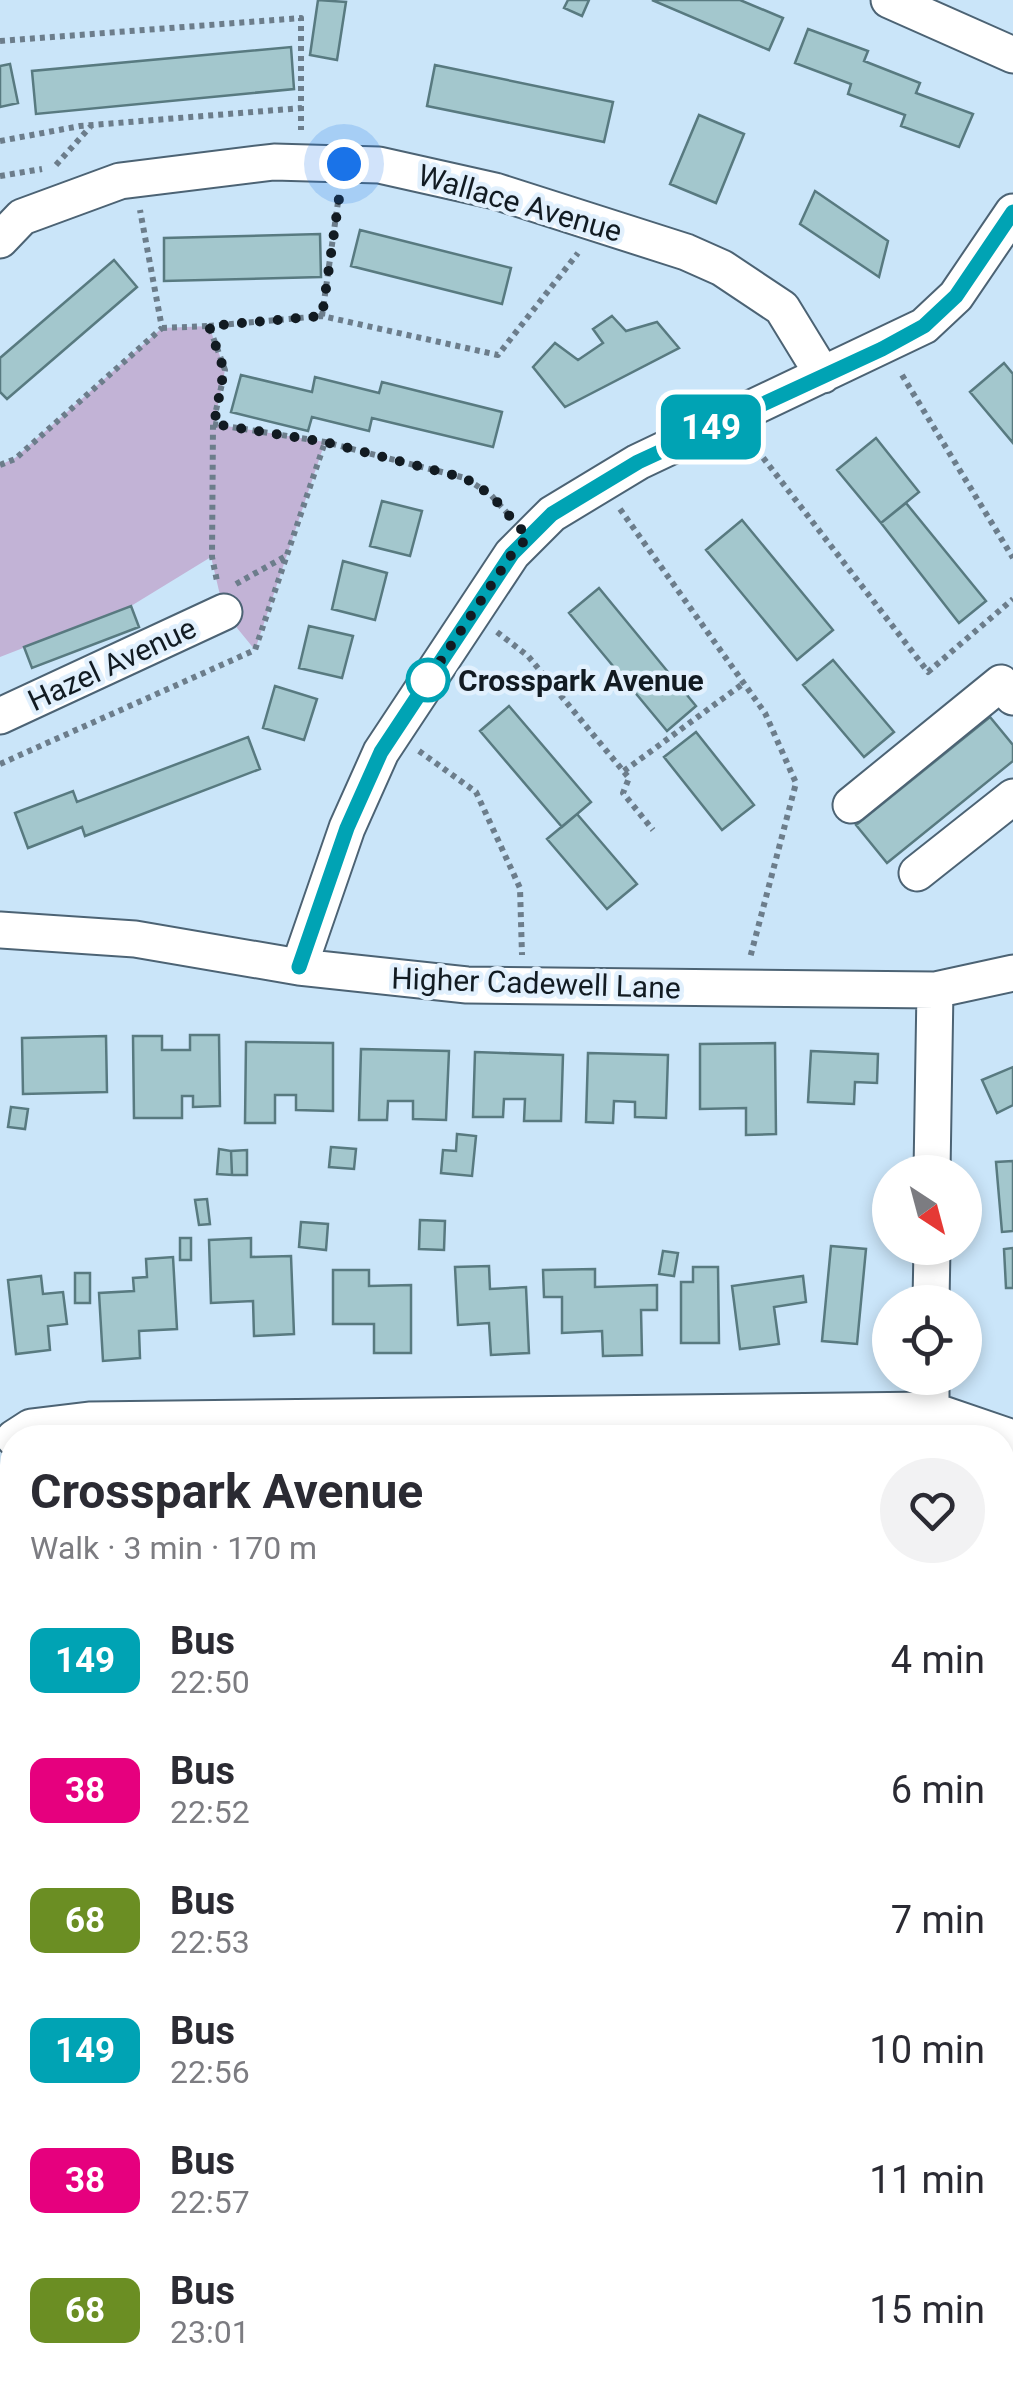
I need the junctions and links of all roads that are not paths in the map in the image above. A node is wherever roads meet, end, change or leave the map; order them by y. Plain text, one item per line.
1 (889, 0) edge
2 (1013, 55) edge
3 (1013, 212) edge
4 (0, 240) edge
5 (823, 375) junction
6 (224, 612) dead end
7 (1007, 690) edge
8 (0, 716) edge
9 (1013, 797) edge
10 (851, 805) dead end
11 (917, 873) dead end
12 (0, 929) edge
13 (299, 967) junction
14 (1013, 973) edge
15 (934, 990) junction
16 (932, 1155) edge
17 (899, 1395) edge
18 (933, 1395) edge
19 (47, 1425) edge
20 (989, 1425) edge

1 - 2 street
3 - 5 street
4 - 5 street, Wallace Avenue
5 - 13 street
6 - 8 street, Hazel Avenue
7 - 10 street
9 - 11 street
12 - 13 street, Higher Cadewell Lane
13 - 15 street, Higher Cadewell Lane
14 - 15 street, Higher Cadewell Lane
15 - 16 street
17 - 19 street
18 - 20 street

